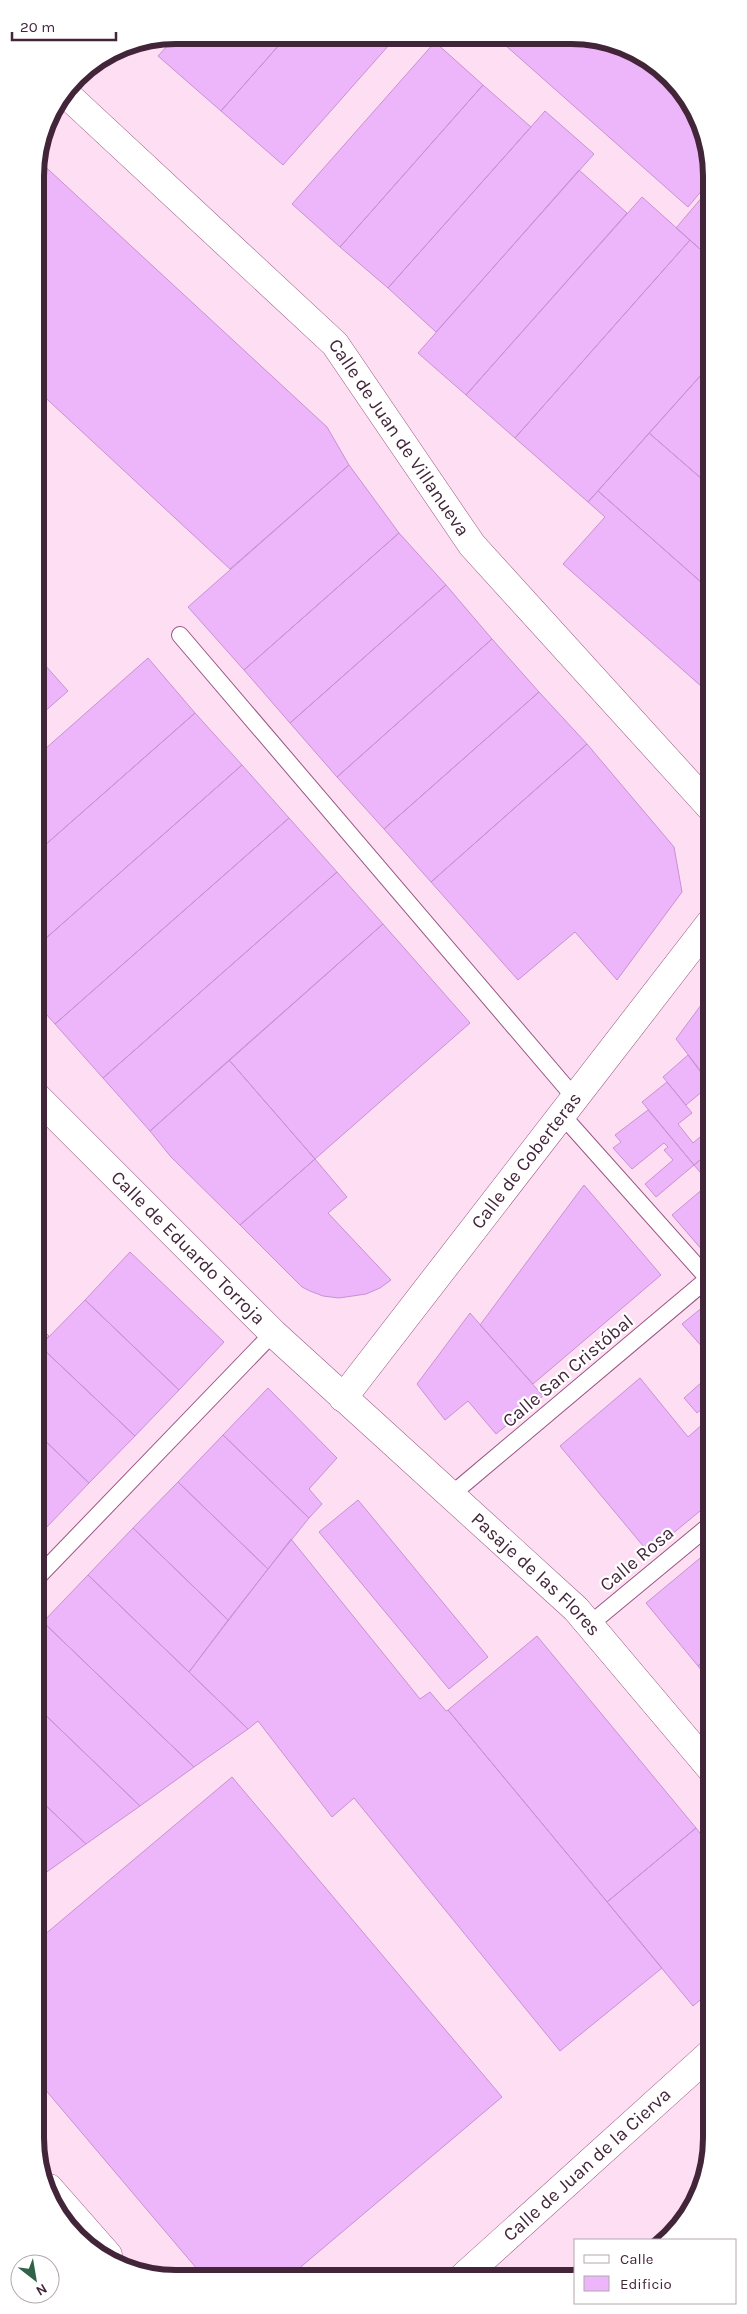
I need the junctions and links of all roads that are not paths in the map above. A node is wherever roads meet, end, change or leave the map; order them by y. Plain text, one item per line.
1 (70, 97) edge
2 (180, 635) dead end
3 (703, 799) edge
4 (703, 932) edge
5 (44, 1104) edge
6 (568, 1106) junction
7 (703, 1270) edge
8 (703, 1285) edge
9 (273, 1333) junction
10 (343, 1398) junction
11 (451, 1495) junction
12 (703, 1531) edge
13 (44, 1571) edge
14 (589, 1625) junction
15 (703, 1760) edge
16 (703, 2060) edge
17 (58, 2197) edge
18 (103, 2248) edge
19 (471, 2270) edge

1 - 3 street, Calle de Juan de Villanueva
2 - 6 lane
4 - 6 street, Calle de Coberteras
5 - 9 street, Calle de Eduardo Torroja
6 - 7 lane
6 - 10 street, Calle de Coberteras
8 - 11 lane, Calle San Cristóbal
9 - 10 street, Calle de Eduardo Torroja
9 - 13 lane
10 - 11 street, Pasaje de las Flores
11 - 14 street, Pasaje de las Flores
12 - 14 lane, Calle Rosa
14 - 15 street, Pasaje de las Flores
16 - 19 street, Calle de Juan de la Cierva
17 - 18 street

